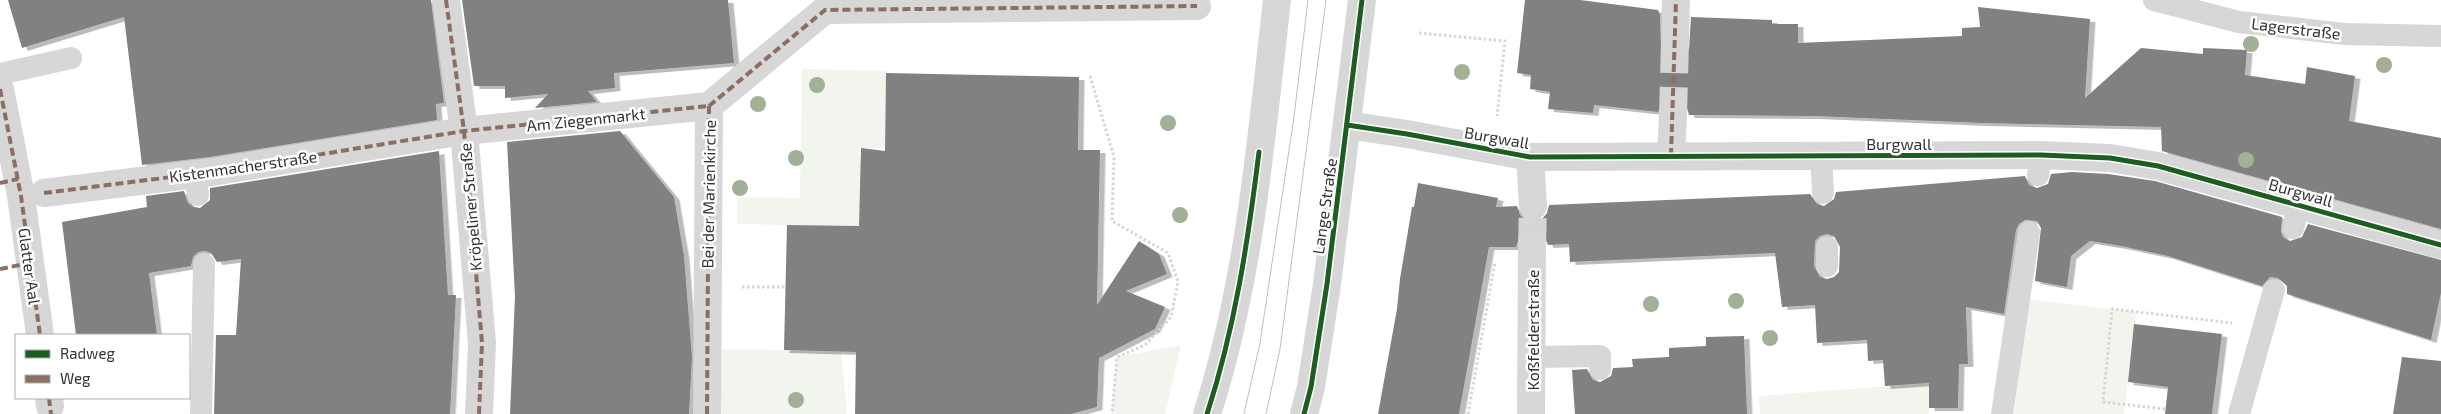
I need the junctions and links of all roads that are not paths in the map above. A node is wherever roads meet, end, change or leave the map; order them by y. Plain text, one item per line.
1 (446, 0) edge
2 (1277, 0) edge
3 (1362, 0) edge
4 (1676, 0) edge
5 (2154, 0) edge
6 (1197, 6) dead end
7 (2441, 36) edge
8 (1675, 41) tunnel mouth
9 (72, 58) dead end
10 (0, 74) edge
11 (0, 89) edge
12 (709, 106) junction
13 (1673, 114) tunnel mouth
14 (1347, 126) junction
15 (464, 131) junction
16 (1821, 155) junction
17 (1671, 156) junction
18 (1530, 157) junction
19 (21, 188) edge
20 (1823, 193) dead end
21 (1533, 206) tunnel mouth
22 (2029, 232) dead end
23 (2441, 245) edge
24 (1532, 246) tunnel mouth
25 (204, 264) dead end
26 (2274, 290) dead end
27 (40, 334) edge
28 (1532, 357) junction
29 (1600, 368) dead end
30 (201, 414) edge
31 (480, 414) edge
32 (707, 414) edge
33 (1207, 414) edge
34 (1304, 414) edge
35 (1532, 414) edge
36 (2002, 414) edge
37 (2239, 414) edge

1 - 15 street, Kröpeliner Straße
2 - 33 street
3 - 14 street, Lange Straße
4 - 8 street
5 - 7 lane, Lagerstraße
6 - 12 street, Bei der Marienkirche
9 - 10 lane
11 - 19 street, Glatter Aal
12 - 15 street, Am Ziegenmarkt
12 - 32 street, Bei der Marienkirche
13 - 17 street
14 - 18 street, Burgwall
14 - 34 street, Lange Straße
15 - 19 street, Kistenmacherstraße
15 - 31 street, Kröpeliner Straße
16 - 17 street, Burgwall
16 - 20 lane
16 - 23 street, Burgwall
17 - 18 street, Burgwall
18 - 21 street
19 - 27 street, Glatter Aal
22 - 36 lane
24 - 28 street, Koßfelderstraße
25 - 30 lane
26 - 37 lane
28 - 29 lane
28 - 35 street, Koßfelderstraße

